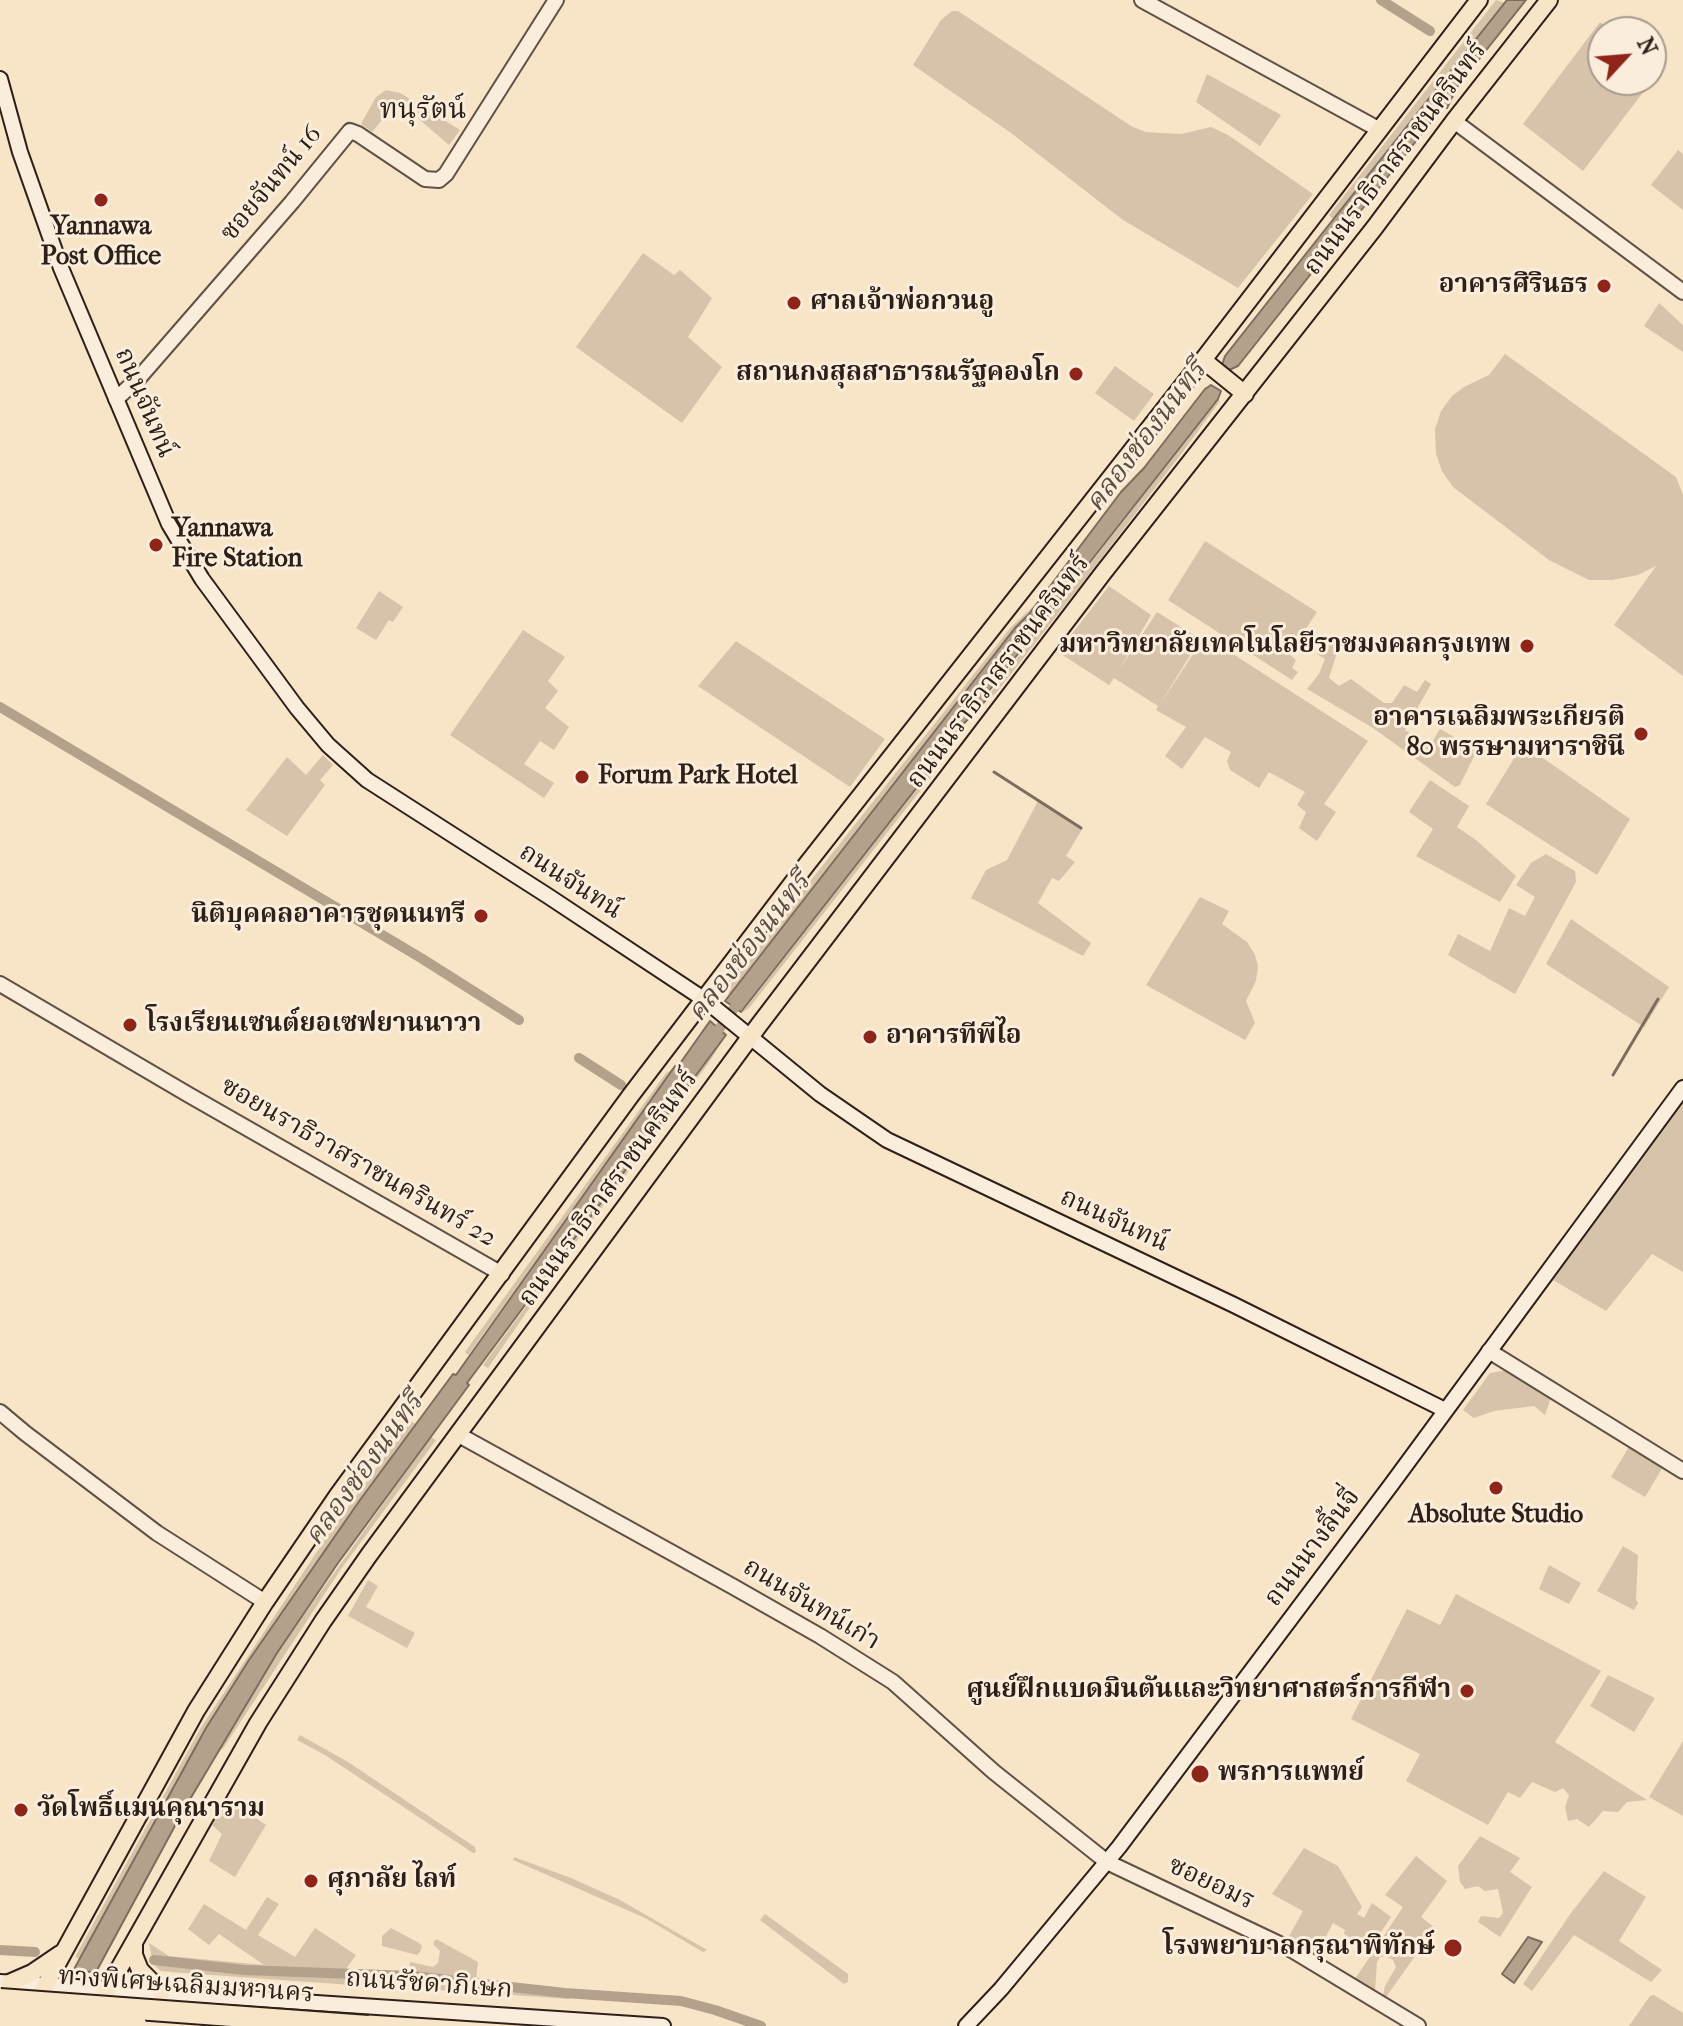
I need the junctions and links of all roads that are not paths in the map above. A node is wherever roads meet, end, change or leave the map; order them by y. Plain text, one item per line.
1 (556, 0) edge
2 (1142, 0) edge
3 (1479, 0) edge
4 (1549, 0) edge
5 (0, 79) edge
6 (1454, 121) junction
7 (1378, 129) junction
8 (1683, 292) edge
9 (1203, 360) junction
10 (1245, 394) junction
11 (116, 399) junction
12 (0, 984) edge
13 (709, 1003) junction
14 (745, 1033) junction
15 (1683, 1088) edge
16 (502, 1274) junction
17 (1489, 1351) junction
18 (1445, 1410) junction
19 (0, 1412) edge
20 (459, 1435) junction
21 (1683, 1471) edge
22 (265, 1602) junction
23 (1107, 1862) junction
24 (134, 1943) junction
25 (65, 1951) junction
26 (46, 1985) junction
27 (3, 1988) edge
28 (109, 1989) junction
29 (162, 1992) junction
30 (0, 2017) edge
31 (570, 2022) edge
32 (22, 2026) edge
33 (85, 2026) edge
34 (137, 2026) edge
35 (368, 2026) edge
36 (663, 2026) edge
37 (966, 2026) edge
38 (1418, 2026) edge

1 - 11 main road, ซอยจันทน์ 16
2 - 7 main road
3 - 7 main road, ถนนนราธิวาสราชนครินทร์
4 - 6 main road, ถนนนราธิวาสราชนครินทร์
5 - 11 main road, ถนนจันทน์
6 - 8 main road
6 - 10 main road, ถนนนราธิวาสราชนครินทร์
7 - 9 main road, ถนนนราธิวาสราชนครินทร์
9 - 10 main road
9 - 13 main road, ถนนนราธิวาสราชนครินทร์
10 - 14 main road, ถนนนราธิวาสราชนครินทร์
11 - 13 main road, ถนนจันทน์
12 - 16 main road, ซอยนราธิวาสราชนครินทร์ 22
13 - 14 main road, ถนนจันทน์
13 - 16 main road, ถนนนราธิวาสราชนครินทร์
14 - 18 main road, ถนนจันทน์
14 - 20 main road, ถนนนราธิวาสราชนครินทร์
15 - 17 main road, ถนนนางลิ้นจี่
16 - 22 main road, ถนนนราธิวาสราชนครินทร์
17 - 18 main road, ถนนนางลิ้นจี่
17 - 21 main road
18 - 23 main road, ถนนนางลิ้นจี่
19 - 22 main road
20 - 23 main road, ถนนจันทน์เก่า
20 - 24 main road, ถนนนราธิวาสราชนครินทร์
22 - 25 main road, ถนนนราธิวาสราชนครินทร์
23 - 37 main road, ถนนนางลิ้นจี่
23 - 38 main road, ซอยอมร
24 - 28 main road, ถนนนราธิวาสราชนครินทร์
24 - 29 main road
25 - 26 main road, ถนนนราธิวาสราชนครินทร์
25 - 27 main road
26 - 27 main road, ถนนรัชดาภิเษก
26 - 28 main road, ถนนรัชดาภิเษก
26 - 32 main road, ถนนนราธิวาสราชนครินทร์
27 - 35 highway, ทางพิเศษเฉลิมมหานคร, bridge
28 - 29 main road, ถนนรัชดาภิเษก
28 - 33 main road, ถนนนราธิวาสราชนครินทร์
29 - 31 main road, ถนนรัชดาภิเษก
30 - 34 highway, ทางพิเศษเฉลิมมหานคร, bridge
31 - 36 main road, ถนนรัชดาภิเษก

